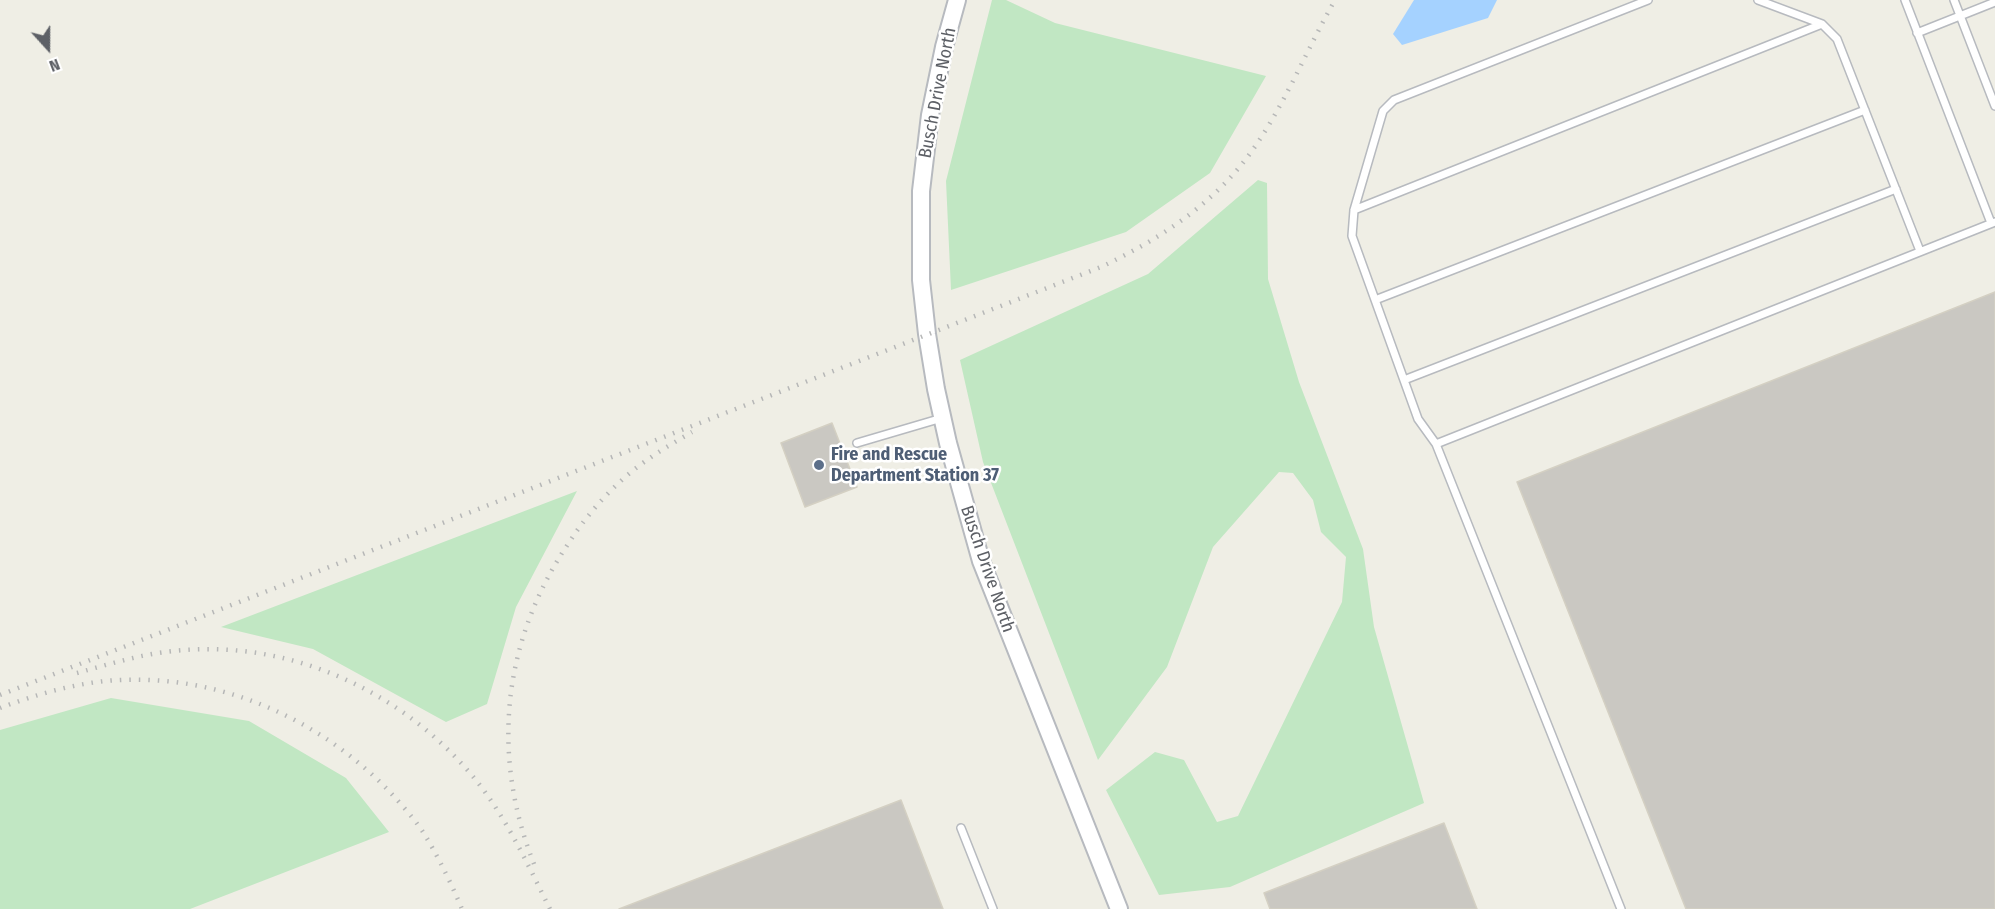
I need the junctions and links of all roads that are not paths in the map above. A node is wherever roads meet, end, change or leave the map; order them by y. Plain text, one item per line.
1 (957, 0) edge
2 (1648, 0) edge
3 (1758, 0) edge
4 (1905, 0) edge
5 (1954, 0) edge
6 (1995, 2) edge
7 (1960, 16) junction
8 (1822, 24) junction
9 (1917, 33) junction
10 (1995, 105) edge
11 (1865, 110) junction
12 (1896, 189) junction
13 (1354, 210) junction
14 (1993, 222) edge
15 (1920, 251) junction
16 (1375, 300) junction
17 (1404, 380) junction
18 (942, 418) junction
19 (857, 443) dead end
20 (1436, 444) junction
21 (961, 828) dead end
22 (993, 909) edge
23 (1119, 909) edge
24 (1621, 909) edge

1 - 18 street, Busch Drive North
2 - 13 lane
3 - 8 lane
4 - 9 lane
5 - 7 lane
6 - 7 lane
7 - 9 lane
7 - 10 lane
8 - 11 lane
8 - 13 lane
9 - 14 lane
11 - 12 lane
11 - 16 lane
12 - 15 lane
12 - 17 lane
13 - 16 lane
14 - 15 lane
15 - 20 lane
16 - 17 lane
17 - 20 lane
18 - 19 lane
18 - 23 street, Busch Drive North
20 - 24 lane
21 - 22 lane

